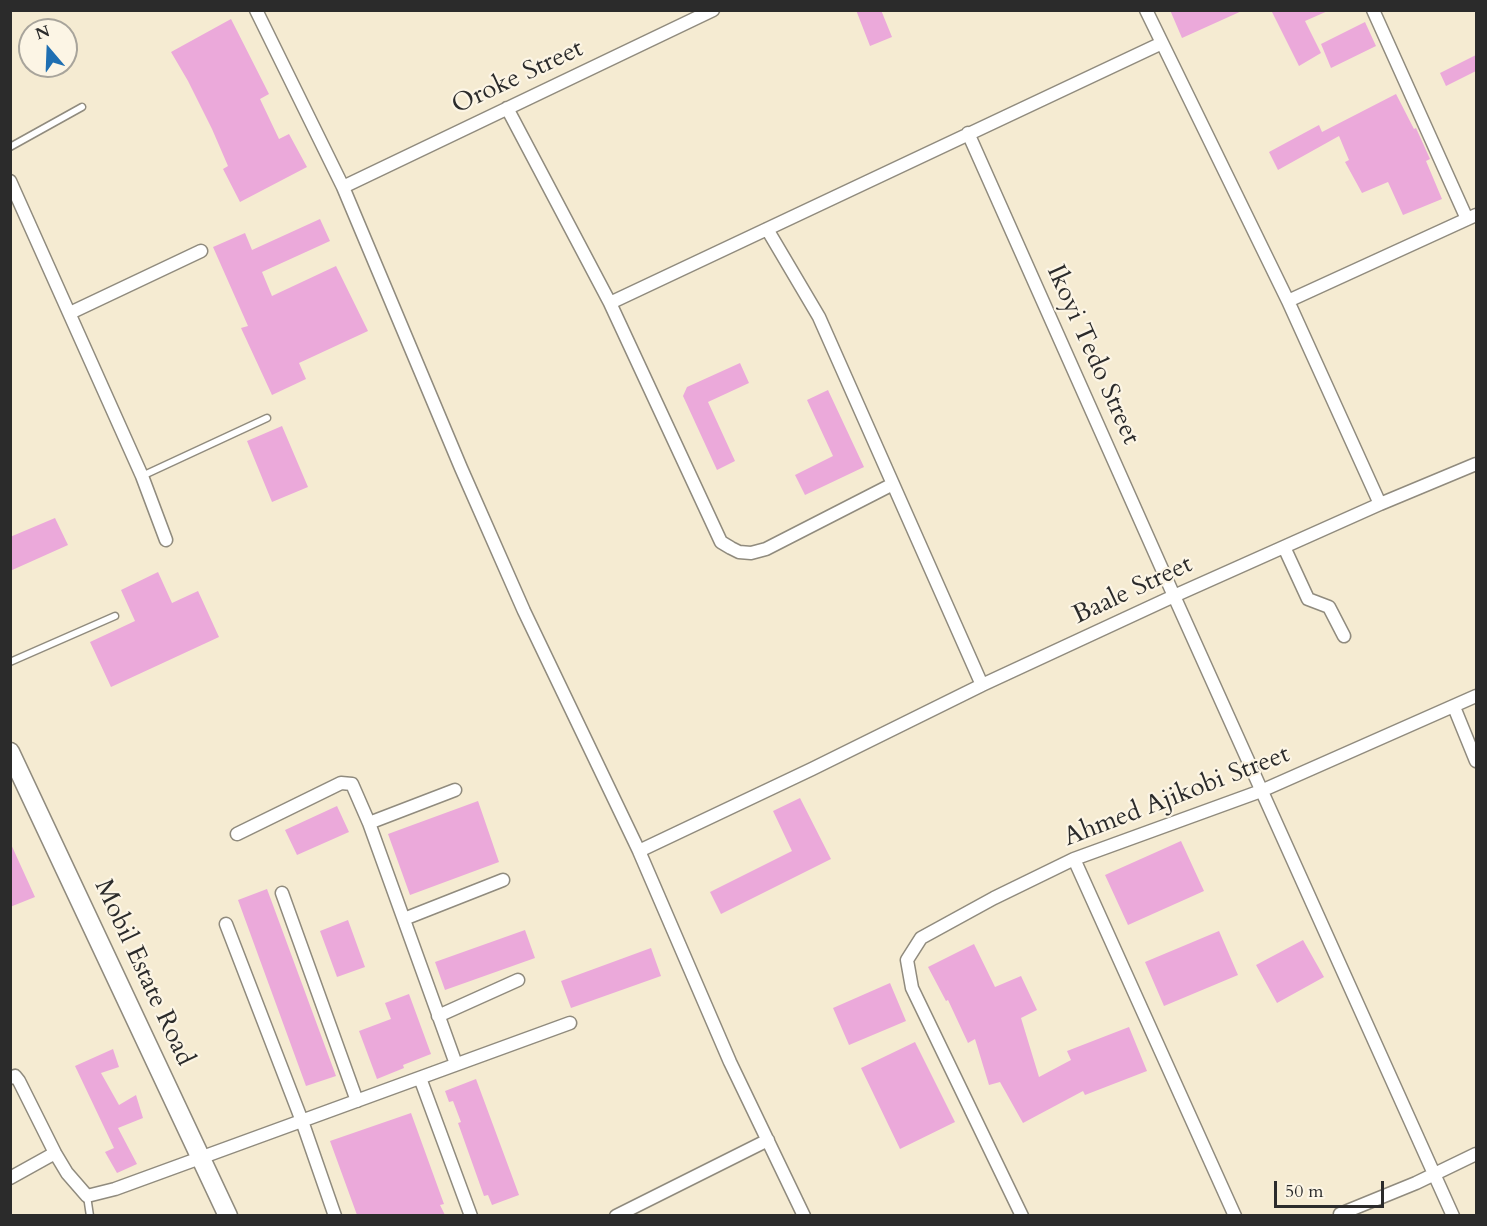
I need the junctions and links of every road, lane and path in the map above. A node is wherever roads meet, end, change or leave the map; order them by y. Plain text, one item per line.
1 (256, 10) edge
2 (713, 10) edge
3 (1146, 10) edge
4 (1373, 10) edge
5 (1162, 43) junction
6 (82, 107) dead end
7 (507, 108) junction
8 (968, 133) junction
9 (10, 147) edge
10 (10, 182) edge
11 (343, 187) junction
12 (1472, 217) edge
13 (767, 229) junction
14 (201, 251) dead end
15 (1288, 301) junction
16 (610, 303) junction
17 (70, 313) junction
18 (267, 418) dead end
19 (1476, 464) edge
20 (142, 476) junction
21 (893, 484) junction
22 (1380, 504) junction
23 (166, 540) dead end
24 (1284, 547) junction
25 (1174, 596) junction
26 (115, 616) dead end
27 (1344, 636) dead end
28 (10, 662) edge
29 (982, 686) junction
30 (1476, 696) edge
31 (1454, 707) junction
32 (10, 752) edge
33 (1476, 761) edge
34 (455, 790) dead end
35 (1261, 791) junction
36 (369, 823) junction
37 (237, 834) dead end
38 (639, 851) junction
39 (1074, 859) junction
40 (503, 880) dead end
41 (282, 893) dead end
42 (404, 919) junction
43 (226, 924) dead end
44 (518, 980) dead end
45 (438, 1016) junction
46 (570, 1023) dead end
47 (456, 1064) junction
48 (12, 1073) edge
49 (420, 1078) junction
50 (357, 1101) junction
51 (302, 1121) junction
52 (768, 1140) junction
53 (56, 1153) junction
54 (1476, 1154) edge
55 (201, 1157) junction
56 (1434, 1174) junction
57 (10, 1178) edge
58 (87, 1196) junction
59 (1340, 1214) dead end
60 (90, 1215) edge
61 (228, 1215) edge
62 (335, 1215) edge
63 (471, 1215) edge
64 (616, 1215) edge
65 (804, 1215) edge
66 (1022, 1215) edge
67 (1235, 1215) edge
68 (1453, 1215) edge

1 - 11 street
2 - 7 street, Oroke Street
3 - 5 street
4 - 12 street
5 - 8 street
5 - 15 street
6 - 9 lane
7 - 11 street, Oroke Street
7 - 16 street
8 - 13 street
8 - 25 street, Ikoyi Tedo Street
10 - 17 street
11 - 38 street
12 - 15 street
13 - 16 street
13 - 21 street
14 - 17 street
15 - 22 street
16 - 21 street
17 - 20 street
18 - 20 lane
19 - 22 street, Baale Street
20 - 23 street
21 - 29 street
22 - 24 street, Baale Street
24 - 25 street, Baale Street
24 - 27 street
25 - 29 street, Baale Street
25 - 35 street, Ikoyi Tedo Street
26 - 28 lane
29 - 38 street, Baale Street
30 - 31 street, Ahmed Ajikobi Street
31 - 33 street
31 - 35 street, Ahmed Ajikobi Street
32 - 55 main road, Mobil Estate Road
34 - 36 street
35 - 39 street, Ahmed Ajikobi Street
35 - 56 street, Ikoyi Tedo Street
36 - 37 street
36 - 42 street
38 - 52 street
39 - 66 street, Ahmed Ajikobi Street
39 - 67 street
40 - 42 street
41 - 50 street
42 - 45 street
43 - 51 street
44 - 45 street
45 - 47 street
46 - 47 street
47 - 49 street
48 - 53 street
49 - 50 street
49 - 63 street
50 - 51 street
51 - 55 street
51 - 62 street
52 - 64 street
52 - 65 street
53 - 57 street
53 - 58 street
54 - 56 street
55 - 58 street
55 - 61 main road, Mobil Estate Road
56 - 59 street
56 - 68 street, Ikoyi Tedo Street
58 - 60 lane

